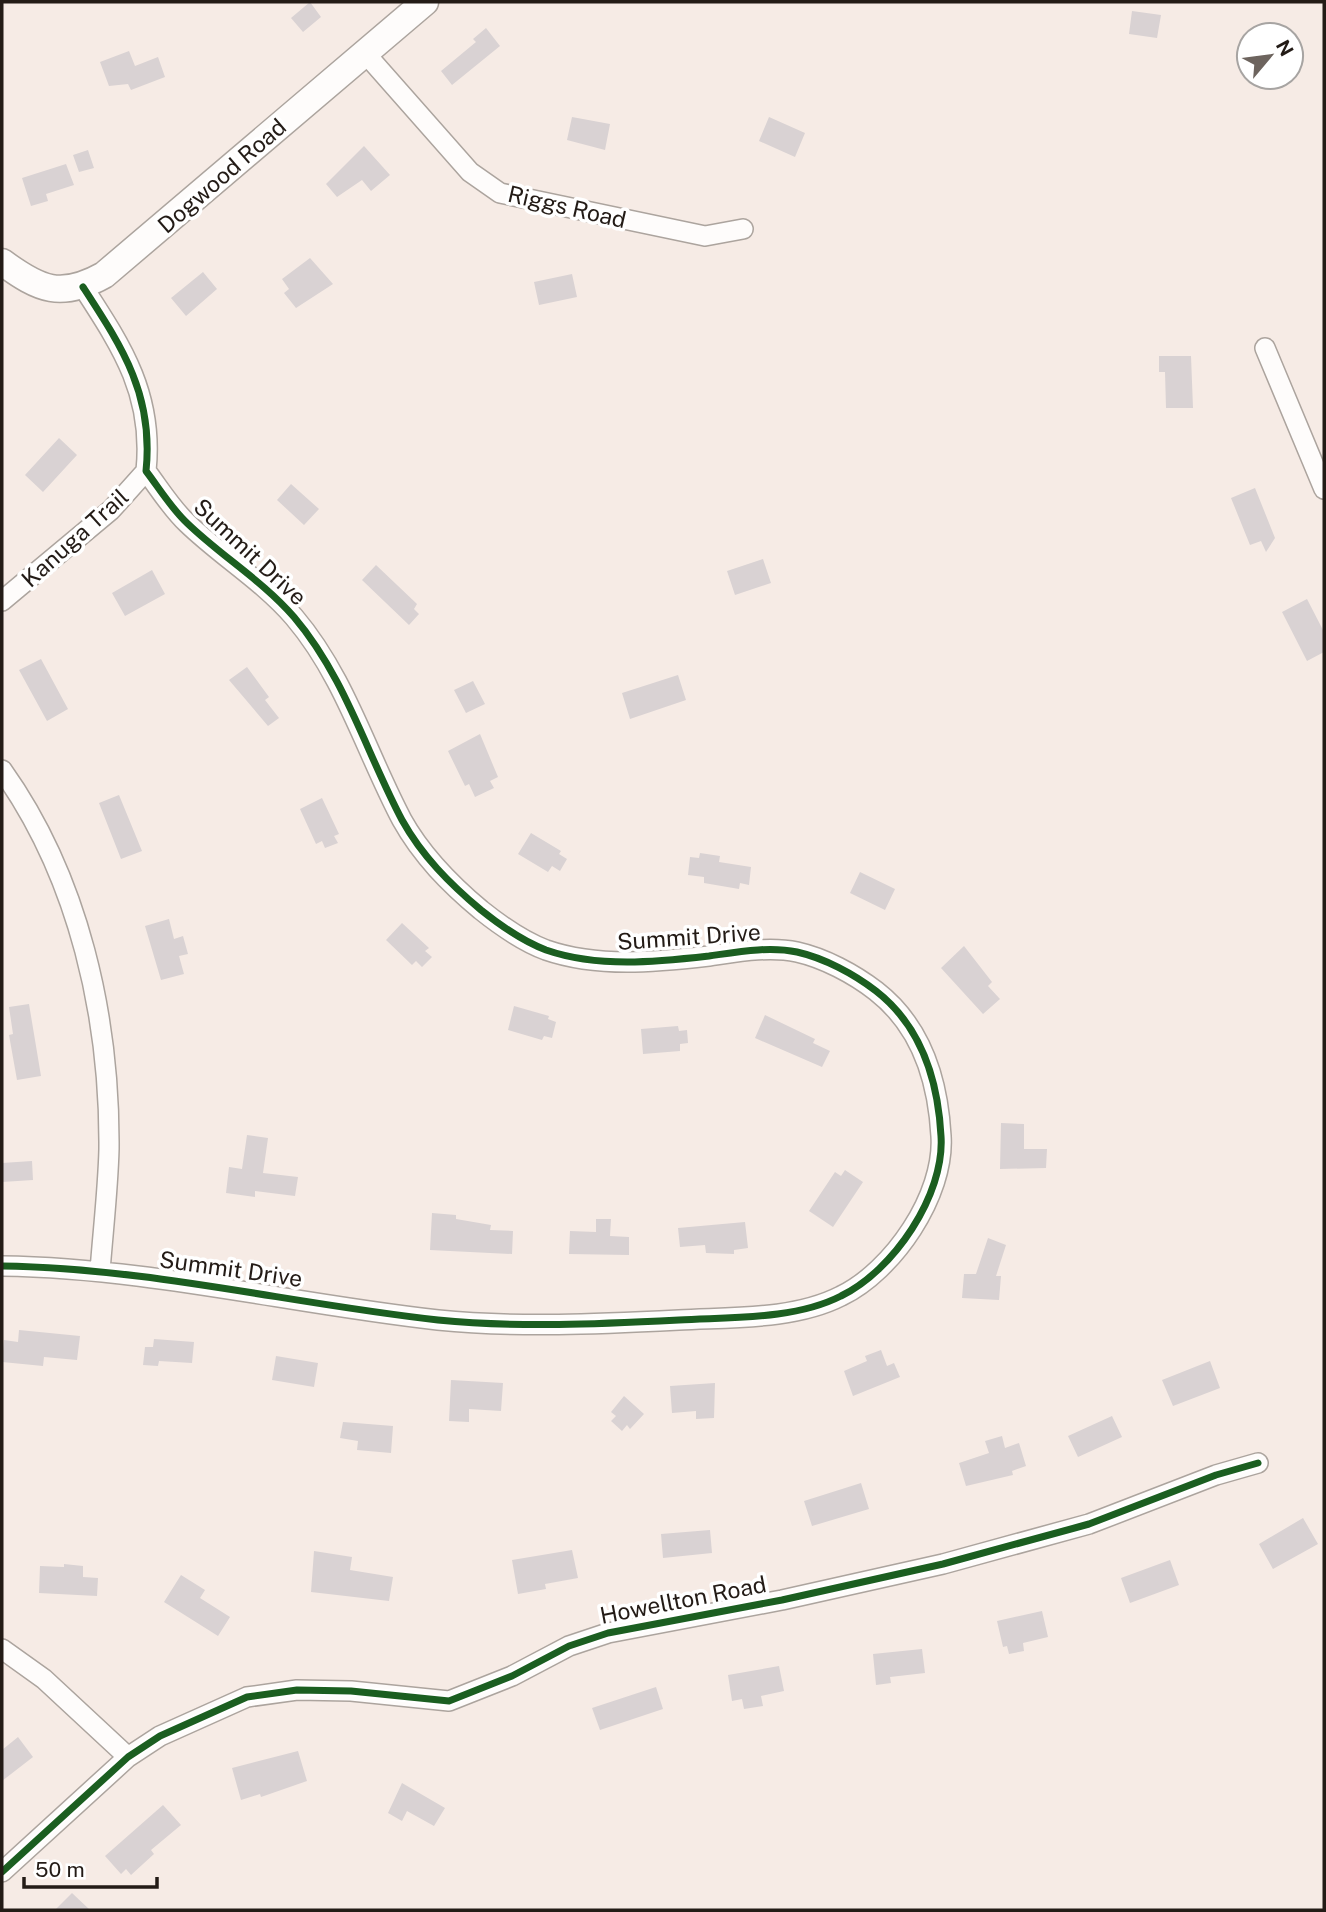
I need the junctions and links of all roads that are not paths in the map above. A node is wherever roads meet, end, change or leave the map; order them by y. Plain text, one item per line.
1 (425, 2) edge
2 (365, 53) junction
3 (743, 229) dead end
4 (2, 262) edge
5 (83, 287) junction
6 (1265, 348) dead end
7 (146, 471) junction
8 (1324, 489) edge
9 (2, 601) edge
10 (2, 769) edge
11 (2, 1266) edge
12 (100, 1271) junction
13 (1258, 1463) dead end
14 (2, 1650) edge
15 (128, 1757) junction
16 (2, 1872) edge

1 - 2 street, Dogwood Road
2 - 3 street, Riggs Road
2 - 5 street, Dogwood Road
4 - 5 street
5 - 7 street
6 - 8 street
7 - 9 street, Kanuga Trail
7 - 12 street, Summit Drive
10 - 12 street
11 - 12 street, Summit Drive
13 - 15 street, Howellton Road
14 - 15 street
15 - 16 street, Howellton Road

